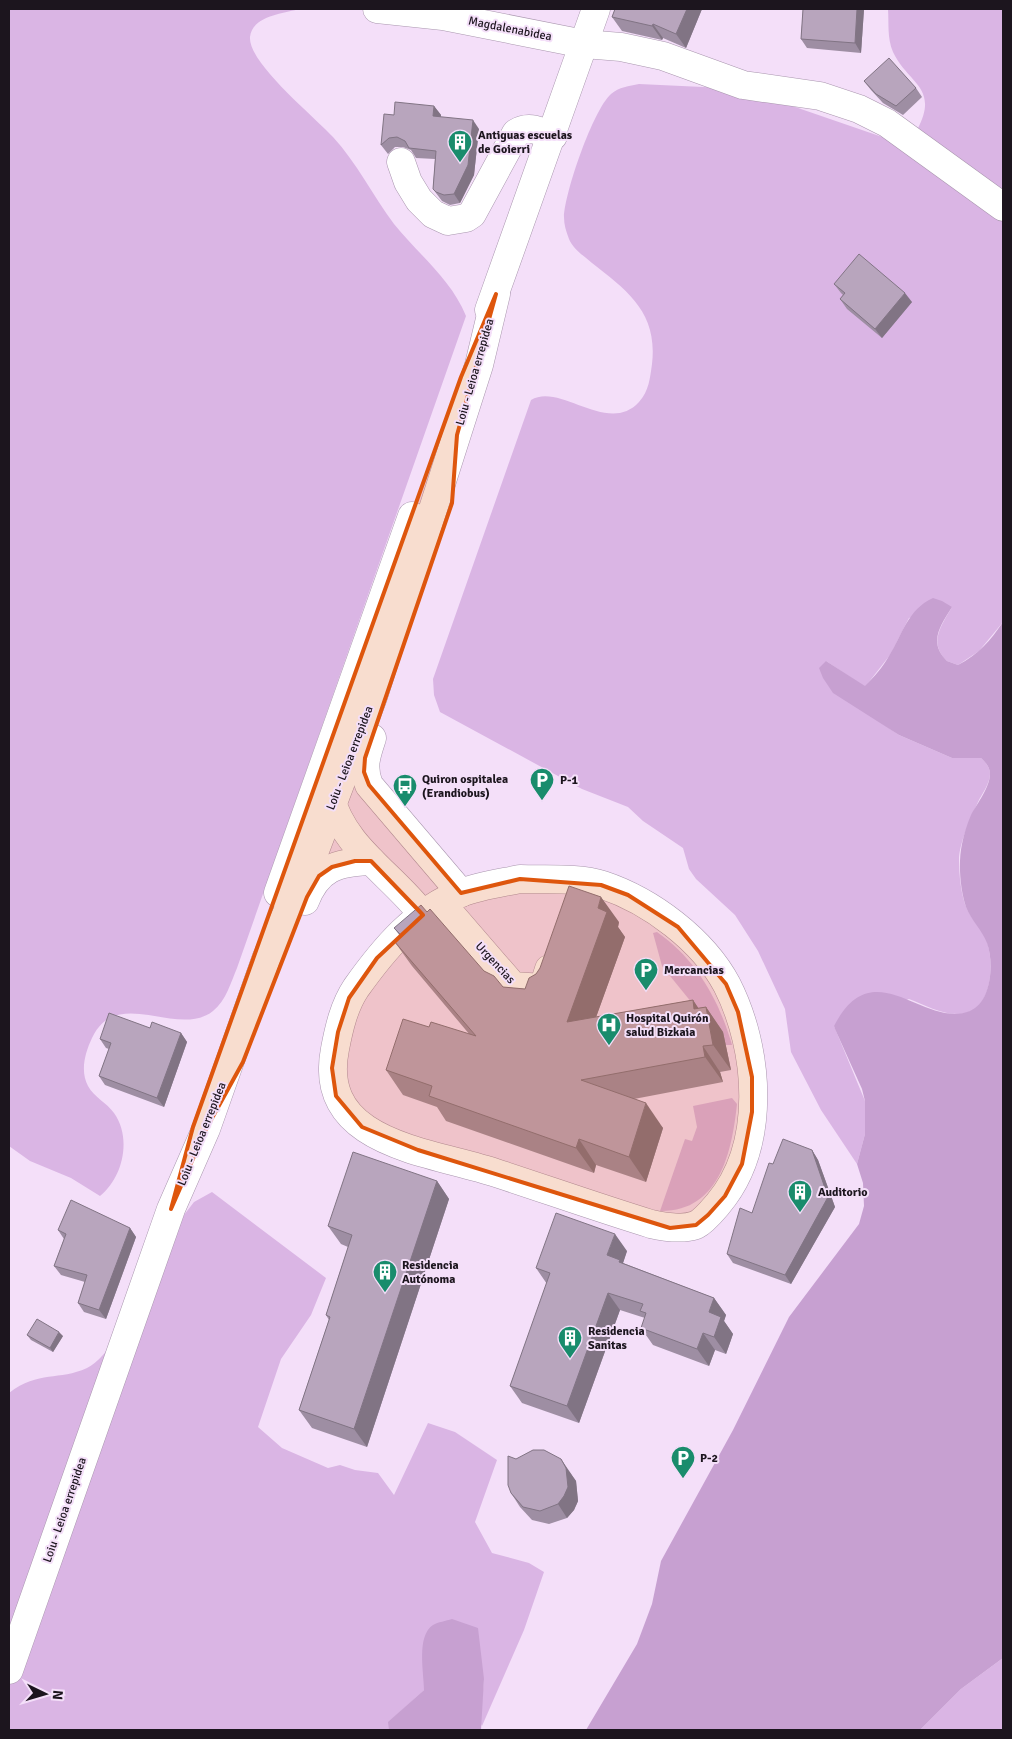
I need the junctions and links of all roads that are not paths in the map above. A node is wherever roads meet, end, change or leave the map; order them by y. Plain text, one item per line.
1 (377, 9) edge
2 (596, 9) edge
3 (584, 44) junction
4 (553, 136) junction
5 (401, 162) dead end
6 (1003, 207) edge
7 (496, 294) junction
8 (457, 436) junction
9 (395, 564) junction
10 (332, 806) junction
11 (425, 850) junction
12 (379, 868) junction
13 (442, 904) junction
14 (559, 941) edge
15 (206, 1129) junction
16 (171, 1209) junction
17 (9, 1670) edge

1 - 3 main road, Magdalenabidea
2 - 3 main road, Loiu - Leioa errepidea
3 - 4 main road, Loiu - Leioa errepidea
3 - 6 main road, Magdalenabidea
4 - 5 main road
4 - 7 main road, Loiu - Leioa errepidea
7 - 8 main road, Loiu - Leioa errepidea
7 - 9 main road, Loiu - Leioa errepidea
8 - 10 main road, Loiu - Leioa errepidea
8 - 11 main road
9 - 10 main road
9 - 16 main road, Loiu - Leioa errepidea
10 - 12 main road
10 - 15 main road, Loiu - Leioa errepidea
11 - 12 main road
11 - 13 main road
12 - 13 main road
12 - 15 main road
13 - 13 main road
13 - 14 main road, Urgencias
15 - 16 main road, Loiu - Leioa errepidea
16 - 17 main road, Loiu - Leioa errepidea

